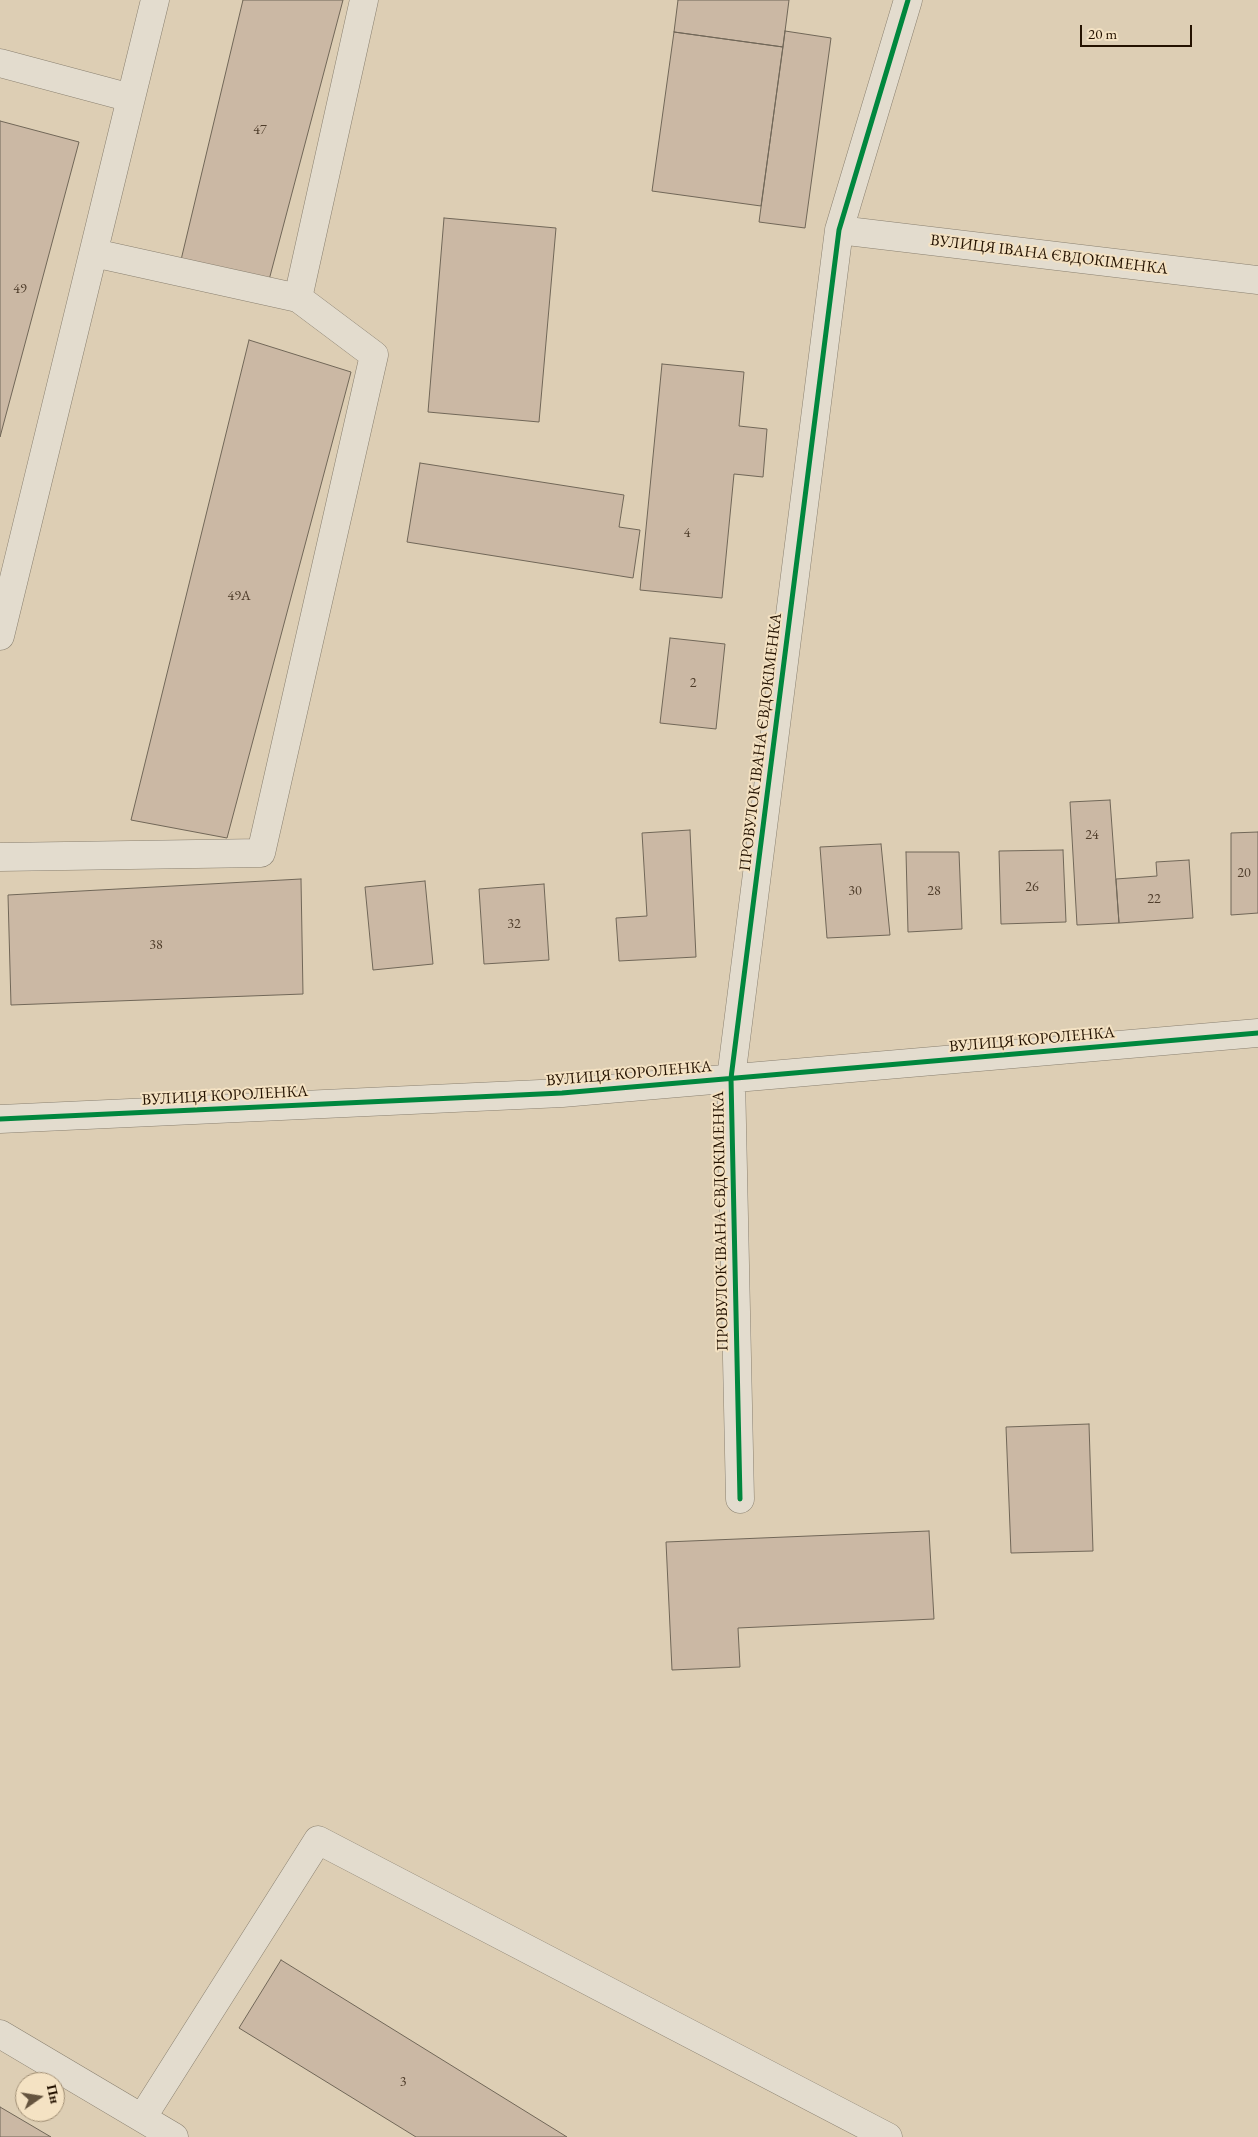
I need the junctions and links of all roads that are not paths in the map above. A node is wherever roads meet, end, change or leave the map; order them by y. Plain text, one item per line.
1 (155, 0) edge
2 (364, 0) edge
3 (908, 0) edge
4 (0, 64) edge
5 (131, 98) junction
6 (839, 230) junction
7 (94, 253) junction
8 (1258, 280) edge
9 (298, 298) junction
10 (0, 636) edge
11 (0, 856) edge
12 (1258, 1033) edge
13 (731, 1078) junction
14 (0, 1119) edge
15 (740, 1499) dead end
16 (0, 2034) edge
17 (142, 2118) junction
18 (174, 2137) edge
19 (888, 2137) edge

1 - 5 street
2 - 9 street
3 - 6 street, ПРОВУЛОК ІВАНА ЄВДОКІМЕНКА
4 - 5 street
5 - 7 street
6 - 8 street, ВУЛИЦЯ ІВАНА ЄВДОКІМЕНКА
6 - 13 street, ПРОВУЛОК ІВАНА ЄВДОКІМЕНКА
7 - 9 street
7 - 10 street
9 - 11 street
12 - 13 street, ВУЛИЦЯ КОРОЛЕНКА
13 - 14 street, ВУЛИЦЯ КОРОЛЕНКА
13 - 15 street, ПРОВУЛОК ІВАНА ЄВДОКІМЕНКА
16 - 17 street
17 - 18 street
17 - 19 street

